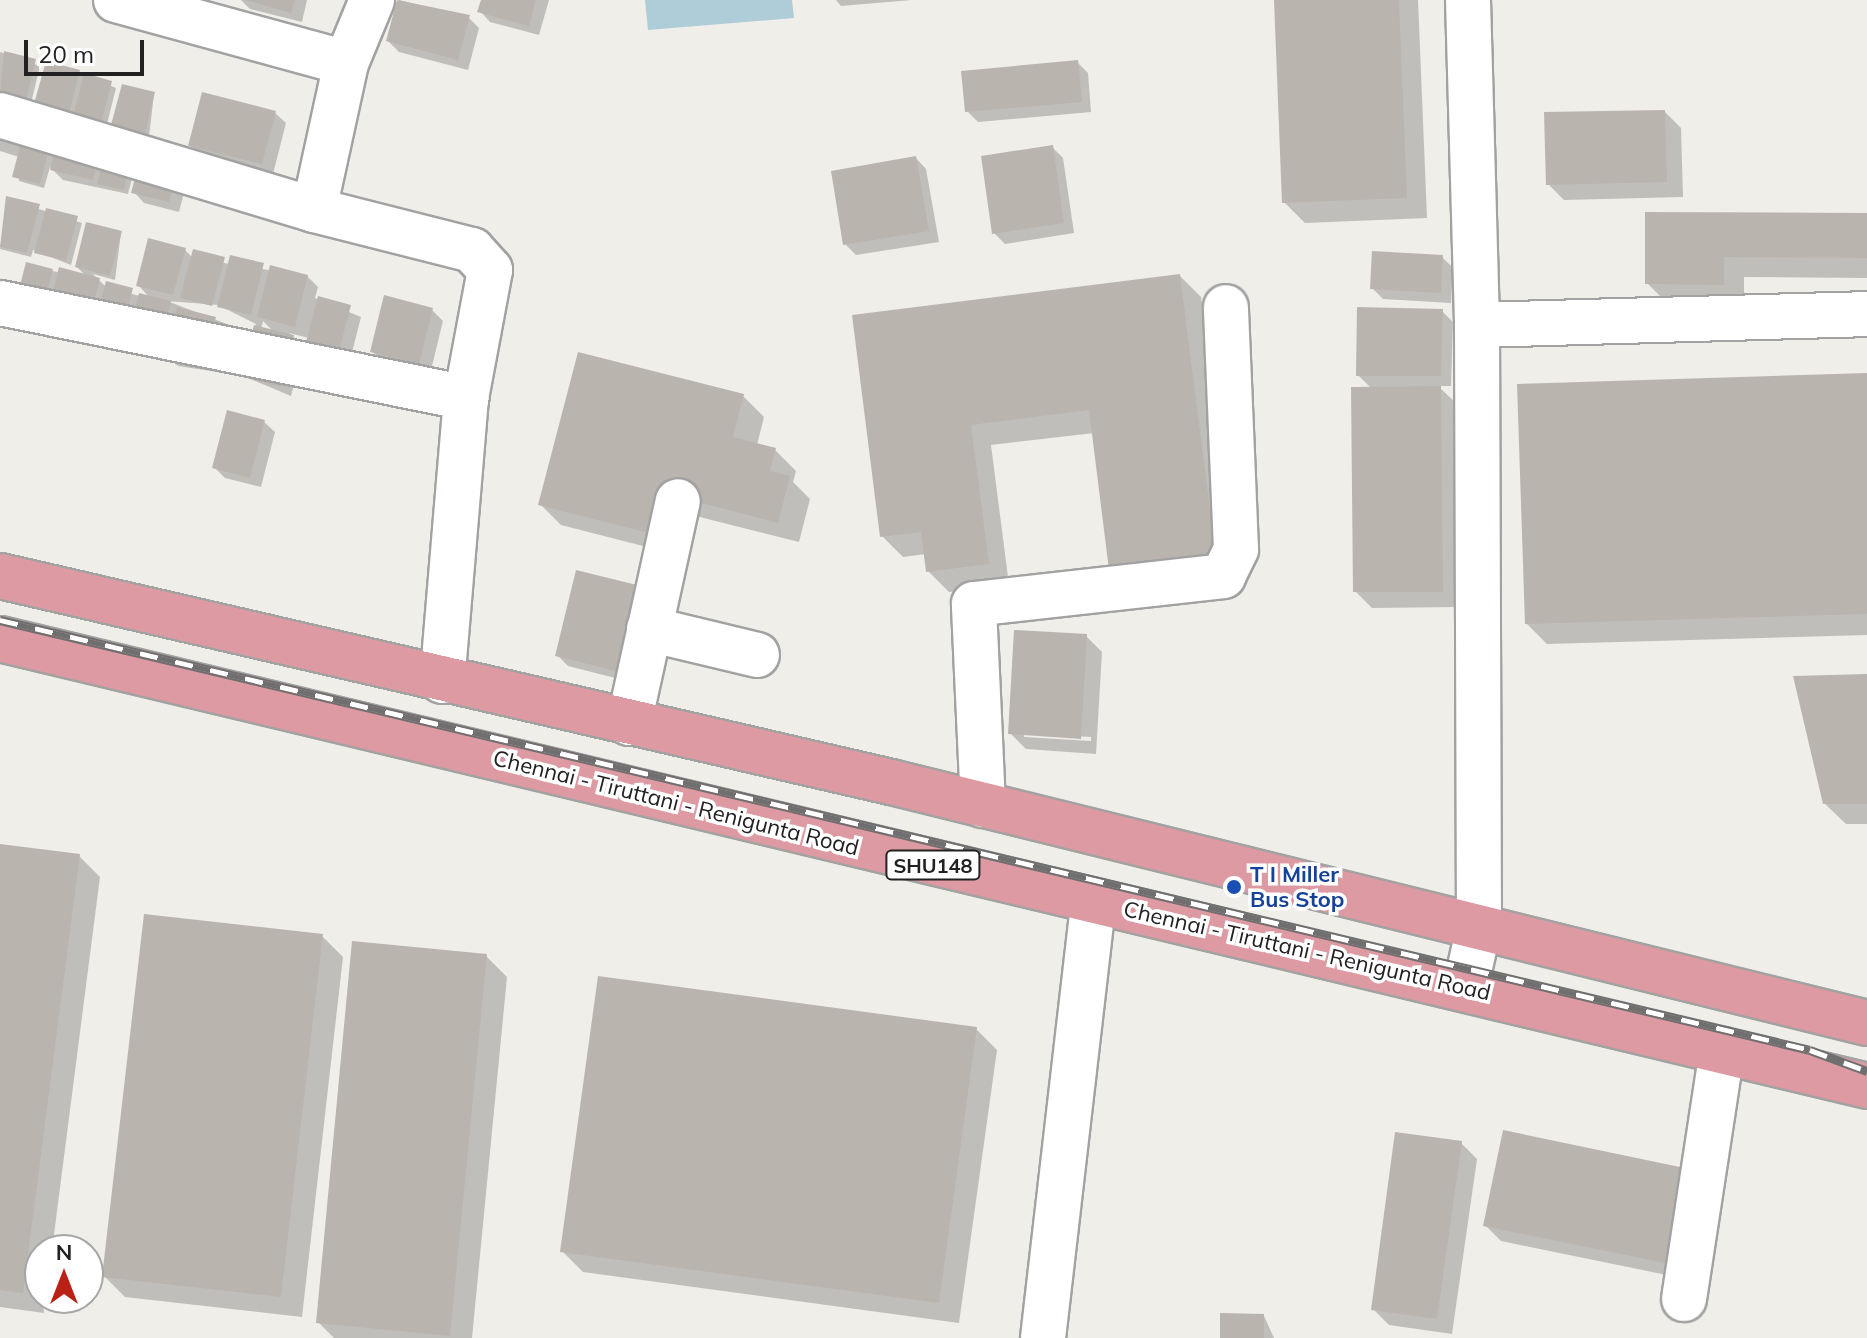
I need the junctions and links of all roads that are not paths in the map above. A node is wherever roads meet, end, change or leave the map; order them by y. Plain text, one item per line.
1 (116, 0) edge
2 (372, 0) edge
3 (1468, 0) edge
4 (346, 63) junction
5 (0, 115) edge
6 (314, 210) junction
7 (0, 303) edge
8 (1226, 307) dead end
9 (1867, 314) edge
10 (1477, 325) junction
11 (466, 398) junction
12 (678, 501) dead end
13 (0, 576) edge
14 (649, 629) junction
15 (0, 639) edge
16 (757, 655) dead end
17 (442, 681) junction
18 (629, 723) junction
19 (983, 805) junction
20 (1093, 904) junction
21 (1479, 927) junction
22 (1466, 985) junction
23 (1867, 1023) edge
24 (1722, 1050) junction
25 (1867, 1086) edge
26 (1684, 1299) dead end
27 (1043, 1338) edge

1 - 4 street
2 - 4 street
3 - 10 street
4 - 6 street
5 - 6 street
6 - 11 street
7 - 11 street
8 - 19 street
9 - 10 street
10 - 21 street
11 - 17 street
12 - 14 street
13 - 17 highway
14 - 16 street
14 - 18 street
15 - 20 highway, Chennai - Tiruttani - Renigunta Road / SHU148
17 - 18 highway
18 - 19 highway
19 - 21 highway
20 - 22 highway, Chennai - Tiruttani - Renigunta Road / SHU148
20 - 27 street
21 - 22 street
21 - 23 highway
22 - 24 highway, Chennai - Tiruttani - Renigunta Road / SHU148
24 - 25 highway, Chennai - Tiruttani - Renigunta Road / SHU148
24 - 26 street

